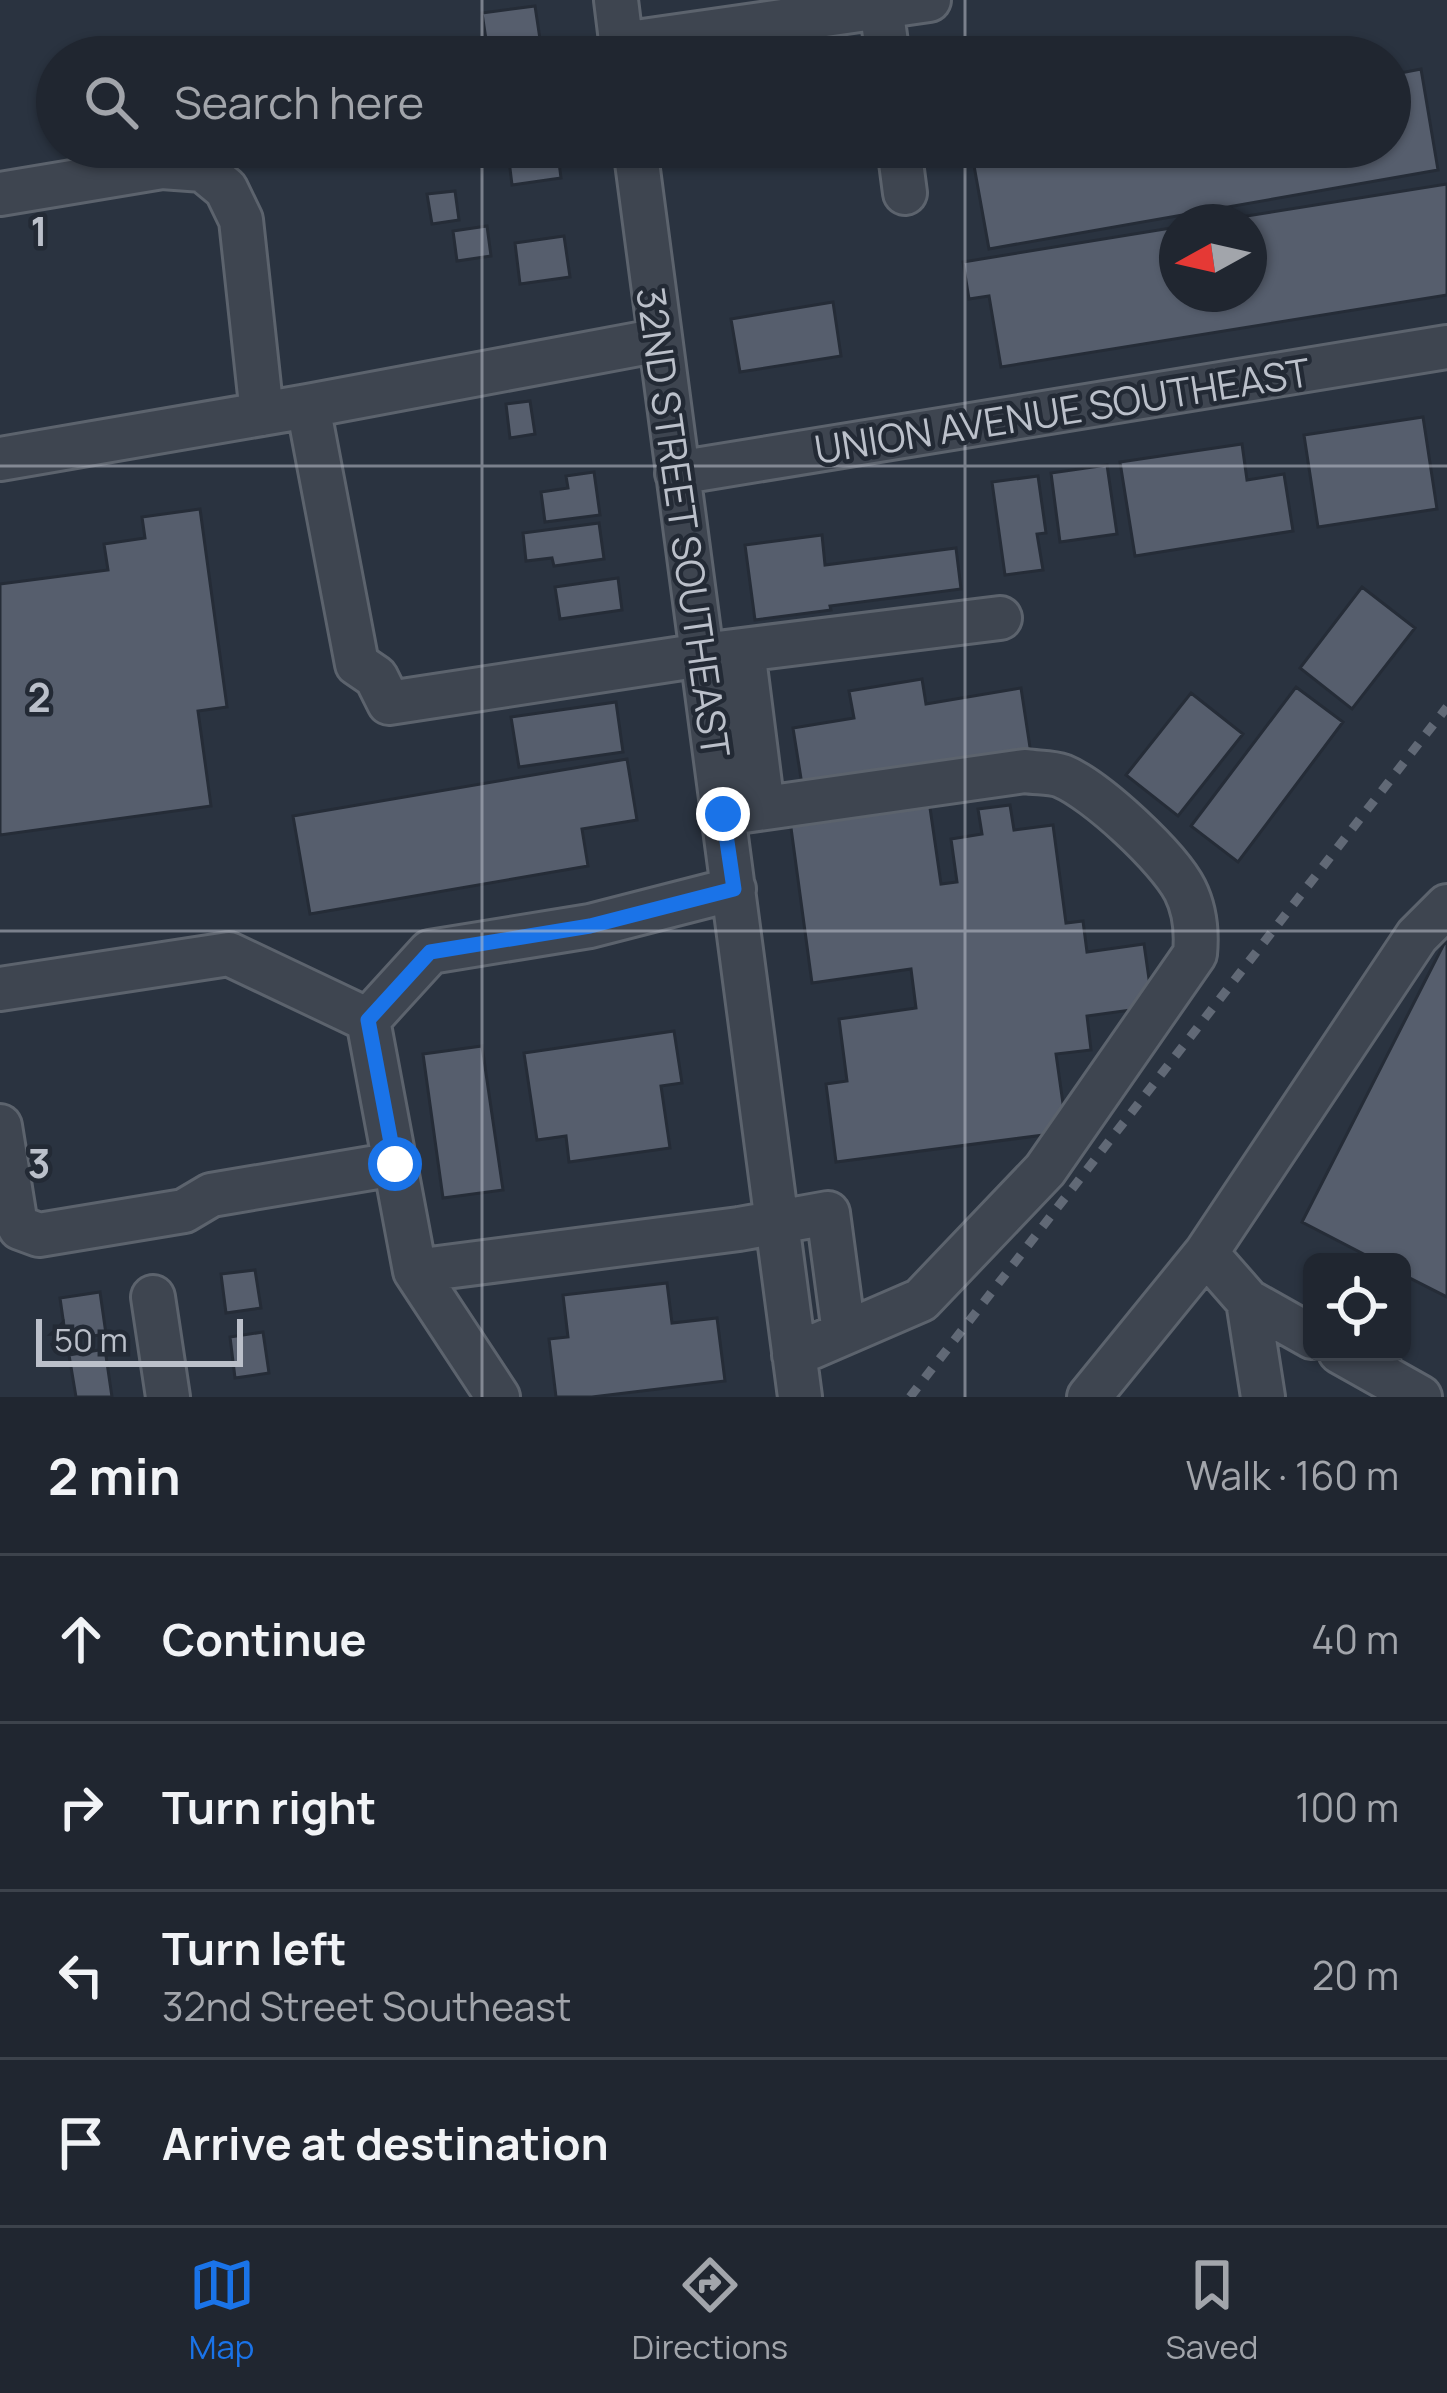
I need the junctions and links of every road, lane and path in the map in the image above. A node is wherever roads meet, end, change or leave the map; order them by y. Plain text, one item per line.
1 (616, 0) edge
2 (929, 0) edge
3 (881, 7) junction
4 (620, 36) edge
5 (710, 36) edge
6 (885, 36) edge
7 (150, 168) edge
8 (182, 168) edge
9 (638, 168) edge
10 (902, 168) edge
11 (905, 193) dead end
12 (0, 194) edge
13 (660, 340) junction
14 (1447, 347) edge
15 (308, 406) junction
16 (262, 414) junction
17 (0, 459) edge
18 (677, 473) junction
19 (1000, 618) dead end
20 (722, 652) junction
21 (743, 811) junction
22 (734, 889) junction
23 (1447, 906) edge
24 (0, 989) edge
25 (368, 1020) junction
26 (0, 1126) edge
27 (395, 1164) junction
28 (777, 1224) junction
29 (1206, 1253) junction
30 (415, 1271) junction
31 (153, 1297) dead end
32 (1248, 1301) junction
33 (1303, 1331) edge
34 (844, 1334) junction
35 (794, 1355) junction
36 (1356, 1361) edge
37 (168, 1397) edge
38 (498, 1397) edge
39 (800, 1397) edge
40 (1089, 1397) edge
41 (1263, 1397) edge
42 (1420, 1397) edge

1 - 4 street
2 - 3 street
3 - 5 street
3 - 6 street
7 - 12 street
8 - 16 street
9 - 13 street, 32ND STREET SOUTHEAST
10 - 11 street
13 - 15 street
13 - 18 street, 32ND STREET SOUTHEAST
14 - 18 street, UNION AVENUE SOUTHEAST
15 - 16 street
15 - 20 street
16 - 17 street
18 - 20 street, 32ND STREET SOUTHEAST
19 - 20 street
20 - 21 street, 32ND STREET SOUTHEAST
21 - 22 street, 32ND STREET SOUTHEAST
21 - 34 street
22 - 25 street
22 - 28 street, 32ND STREET SOUTHEAST
23 - 29 street
24 - 25 street
25 - 27 street
26 - 27 street
27 - 30 street
28 - 30 street
28 - 34 street
28 - 35 street, 32ND STREET SOUTHEAST
29 - 32 street
29 - 40 street
30 - 38 street
31 - 37 street
32 - 33 street
32 - 41 street
34 - 35 street
35 - 39 street, 32ND STREET SOUTHEAST
36 - 42 street

